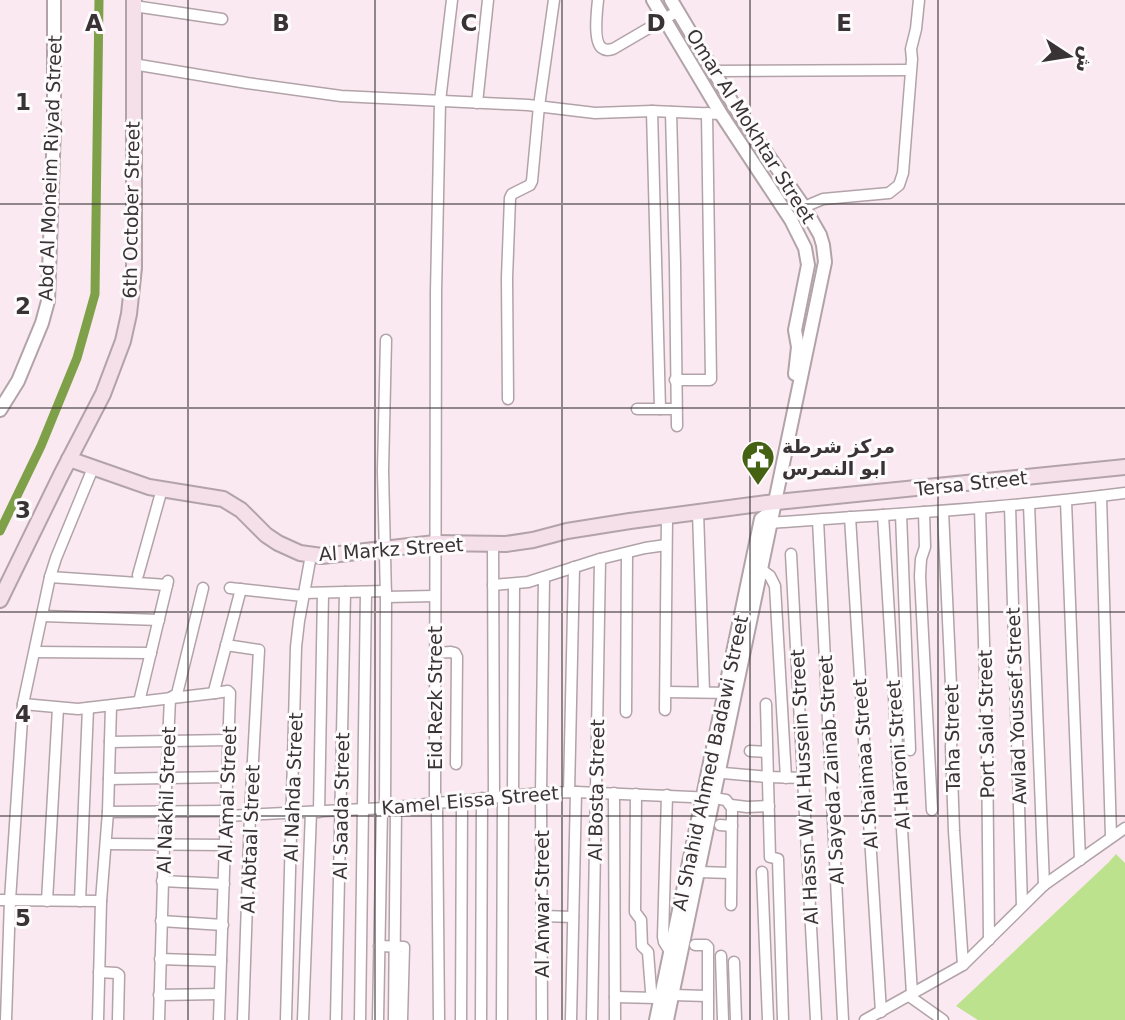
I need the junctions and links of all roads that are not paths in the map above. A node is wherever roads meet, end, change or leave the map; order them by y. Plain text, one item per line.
1 (54, 0) edge
2 (452, 0) edge
3 (488, 0) edge
4 (554, 0) edge
5 (598, 0) edge
6 (653, 0) edge
7 (919, 0) edge
8 (134, 3) edge
9 (672, 11) edge
10 (222, 19) dead end
11 (691, 48) junction
12 (133, 64) junction
13 (911, 70) junction
14 (713, 71) junction
15 (440, 101) junction
16 (477, 103) junction
17 (539, 106) junction
18 (652, 111) junction
19 (671, 112) junction
20 (707, 113) junction
21 (729, 115) junction
22 (804, 207) junction
23 (386, 340) dead end
24 (676, 380) junction
25 (799, 393) junction
26 (508, 399) dead end
27 (660, 409) junction
28 (676, 409) junction
29 (0, 410) edge
30 (638, 410) dead end
31 (677, 426) dead end
32 (69, 459) junction
33 (1125, 467) edge
34 (93, 468) junction
35 (162, 489) junction
36 (1125, 493) edge
37 (1101, 496) junction
38 (1066, 501) junction
39 (776, 502) junction
40 (1029, 504) junction
41 (1010, 506) junction
42 (981, 508) junction
43 (943, 511) junction
44 (698, 512) junction
45 (924, 512) junction
46 (901, 514) junction
47 (883, 515) junction
48 (667, 516) junction
49 (850, 517) junction
50 (772, 520) junction
51 (818, 520) junction
52 (435, 543) junction
53 (493, 545) junction
54 (666, 545) junction
55 (385, 548) junction
56 (627, 553) junction
57 (792, 554) dead end
58 (311, 555) junction
59 (600, 559) junction
60 (573, 567) junction
61 (762, 570) junction
62 (138, 575) dead end
63 (50, 577) junction
64 (544, 578) junction
65 (514, 584) junction
66 (493, 585) junction
67 (203, 588) dead end
68 (345, 592) junction
69 (366, 592) junction
70 (323, 593) junction
71 (386, 594) junction
72 (304, 595) junction
73 (435, 596) junction
74 (0, 600) edge
75 (43, 616) junction
76 (159, 620) junction
77 (226, 645) junction
78 (34, 652) junction
79 (151, 653) junction
80 (435, 653) junction
81 (215, 692) junction
82 (666, 692) junction
83 (704, 692) junction
84 (730, 693) junction
85 (170, 698) junction
86 (139, 702) junction
87 (23, 704) junction
88 (766, 704) dead end
89 (111, 706) junction
90 (58, 708) junction
91 (88, 709) junction
92 (665, 710) dead end
93 (626, 712) dead end
94 (229, 740) junction
95 (110, 741) junction
96 (168, 741) junction
97 (909, 750) dead end
98 (750, 751) dead end
99 (767, 752) junction
100 (456, 764) dead end
101 (714, 772) junction
102 (228, 777) junction
103 (768, 777) junction
104 (166, 778) junction
105 (786, 778) junction
106 (803, 778) junction
107 (109, 779) junction
108 (573, 792) junction
109 (596, 792) junction
110 (541, 793) junction
111 (614, 793) junction
112 (636, 794) junction
113 (667, 795) junction
114 (503, 796) junction
115 (482, 798) junction
116 (709, 798) junction
117 (462, 800) junction
118 (436, 803) junction
119 (731, 805) junction
120 (769, 806) junction
121 (387, 808) junction
122 (363, 809) junction
123 (932, 810) dead end
124 (108, 811) junction
125 (165, 811) junction
126 (341, 811) junction
127 (315, 812) junction
128 (227, 813) junction
129 (292, 813) junction
130 (250, 815) junction
131 (720, 825) dead end
132 (732, 826) junction
133 (1125, 828) edge
134 (1111, 837) junction
135 (106, 844) junction
136 (163, 844) junction
137 (226, 845) junction
138 (1080, 860) junction
139 (699, 872) junction
140 (762, 872) dead end
141 (731, 873) junction
142 (162, 881) junction
143 (224, 884) junction
144 (1044, 885) junction
145 (664, 891) junction
146 (683, 894) junction
147 (5, 900) edge
148 (47, 901) junction
149 (79, 901) junction
150 (101, 901) junction
151 (731, 905) dead end
152 (1022, 906) junction
153 (543, 916) junction
154 (573, 917) junction
155 (161, 921) junction
156 (223, 925) junction
157 (989, 940) junction
158 (695, 945) dead end
159 (379, 946) junction
160 (394, 947) junction
161 (646, 948) junction
162 (669, 950) junction
163 (720, 956) dead end
164 (160, 960) junction
165 (221, 961) junction
166 (734, 962) dead end
167 (962, 964) junction
168 (99, 972) junction
169 (219, 994) junction
170 (159, 995) junction
171 (911, 995) junction
172 (708, 996) junction
173 (615, 997) junction
174 (664, 997) junction
175 (882, 1015) edge
176 (6, 1020) edge
177 (98, 1020) edge
178 (118, 1020) edge
179 (159, 1020) edge
180 (219, 1020) edge
181 (243, 1020) edge
182 (286, 1020) edge
183 (303, 1020) edge
184 (336, 1020) edge
185 (360, 1020) edge
186 (378, 1020) edge
187 (394, 1020) edge
188 (402, 1020) edge
189 (439, 1020) edge
190 (461, 1020) edge
191 (481, 1020) edge
192 (502, 1020) edge
193 (542, 1020) edge
194 (571, 1020) edge
195 (592, 1020) edge
196 (615, 1020) edge
197 (656, 1020) edge
198 (667, 1020) edge
199 (708, 1020) edge
200 (723, 1020) edge
201 (736, 1020) edge
202 (768, 1020) edge
203 (783, 1020) edge
204 (816, 1020) edge
205 (843, 1020) edge
206 (865, 1020) edge
207 (943, 1020) edge

1 - 29 street, Abd Al Moneim Riyad Street
2 - 15 street, Eid Rezk Street
3 - 16 street
4 - 17 street
5 - 9 street
6 - 9 street, Omar Al Mokhtar Street
7 - 13 street
8 - 10 street
8 - 12 main road, 6th October Street
9 - 11 street, Omar Al Mokhtar Street
11 - 14 street, Omar Al Mokhtar Street
11 - 21 street
12 - 15 street
12 - 32 main road, 6th October Street
13 - 14 street
13 - 22 street
14 - 21 street, Omar Al Mokhtar Street
15 - 16 street
15 - 52 street, Eid Rezk Street
16 - 17 street
17 - 18 street
17 - 26 street
18 - 19 street
18 - 27 street
19 - 20 street
19 - 24 street
20 - 21 street
20 - 24 street
21 - 22 street, Omar Al Mokhtar Street
21 - 25 street
22 - 25 street, Omar Al Mokhtar Street
23 - 55 street
24 - 28 street
25 - 39 street, Omar Al Mokhtar Street
27 - 28 street
27 - 30 street
28 - 31 street
32 - 34 main road, Al Markz Street
32 - 74 main road, 6th October Street
33 - 39 main road, Tersa Street
34 - 35 main road, Al Markz Street
34 - 63 street
35 - 58 main road, Al Markz Street
35 - 62 street
36 - 37 street
37 - 38 street
37 - 134 street
38 - 40 street
38 - 138 street
39 - 44 main road, Al Markz Street
39 - 50 street, Al Shahid Ahmed Badawi Street
40 - 41 street
40 - 144 street
41 - 42 street
41 - 152 street, Awlad Youssef Street
42 - 43 street
42 - 157 street, Port Said Street
43 - 45 street
43 - 167 street, Taha Street
44 - 48 main road, Al Markz Street
44 - 83 street
45 - 46 street
45 - 123 street
46 - 47 street
46 - 97 street
47 - 49 street
47 - 171 street, Al Haroni Street
48 - 53 main road, Al Markz Street
48 - 54 street
49 - 51 street
49 - 175 street, Al Shaimaa Street
50 - 51 street
50 - 61 street, Al Shahid Ahmed Badawi Street
50 - 84 street, Al Shahid Ahmed Badawi Street
51 - 205 street, Al Sayeda Zainab Street
52 - 53 main road, Al Markz Street
52 - 55 main road, Al Markz Street
52 - 73 street, Eid Rezk Street
53 - 66 street
54 - 56 street
54 - 82 street
55 - 58 main road, Al Markz Street
55 - 71 street
56 - 59 street
56 - 93 street
57 - 106 street, Al Hassn W Al Hussein Street
58 - 72 street, Al Nahda Street
59 - 60 street
59 - 109 street, Al Bosta Street
60 - 64 street
60 - 108 street
61 - 84 street, Al Shahid Ahmed Badawi Street
61 - 105 street
63 - 75 street
63 - 76 street
64 - 65 street
64 - 110 street, Al Anwar Street
65 - 66 street
65 - 114 street
66 - 114 street
67 - 85 street, Al Nakhil Street
68 - 69 street
68 - 70 street
68 - 126 street, Al Saada Street
69 - 71 street
69 - 122 street
70 - 72 street
70 - 127 street
71 - 73 street
71 - 121 street
72 - 77 street
72 - 129 street, Al Nahda Street
73 - 80 street, Eid Rezk Street
75 - 76 street
75 - 78 street
76 - 79 street
77 - 81 street
77 - 130 street, Al Abtaal Street
78 - 79 street
78 - 87 street
79 - 86 street
80 - 100 street
80 - 118 street, Eid Rezk Street
81 - 85 street
81 - 94 street, Al Amal Street
82 - 83 street
82 - 92 street
83 - 84 street
84 - 101 street, Al Shahid Ahmed Badawi Street
85 - 86 street
85 - 96 street, Al Nakhil Street
86 - 89 street
87 - 90 street
87 - 147 street
88 - 99 street
89 - 91 street
89 - 95 street
90 - 91 street
90 - 148 street
91 - 149 street
94 - 96 street
94 - 102 street, Al Amal Street
95 - 96 street
95 - 107 street
96 - 104 street, Al Nakhil Street
98 - 99 street
99 - 103 street
101 - 103 street
101 - 116 street, Al Shahid Ahmed Badawi Street
102 - 104 street
102 - 128 street, Al Amal Street
103 - 105 street
103 - 120 street
104 - 107 street
104 - 125 street, Al Nakhil Street
105 - 106 street
106 - 204 street, Al Hassn W Al Hussein Street
107 - 124 street
108 - 109 street, Kamel Eissa Street
108 - 110 street, Kamel Eissa Street
108 - 154 street
109 - 111 street, Kamel Eissa Street
109 - 195 street, Al Bosta Street
110 - 114 street, Kamel Eissa Street
110 - 153 street, Al Anwar Street
111 - 112 street, Kamel Eissa Street
111 - 173 street
112 - 113 street, Kamel Eissa Street
112 - 161 street
113 - 116 street, Kamel Eissa Street
113 - 145 street
114 - 115 street, Kamel Eissa Street
114 - 192 street
115 - 117 street, Kamel Eissa Street
115 - 191 street
116 - 119 street, Kamel Eissa Street
116 - 139 street, Al Shahid Ahmed Badawi Street
116 - 146 street, Al Shahid Ahmed Badawi Street
117 - 118 street, Kamel Eissa Street
117 - 190 street
118 - 121 street, Kamel Eissa Street
118 - 189 street, Eid Rezk Street
119 - 120 street
119 - 132 street
120 - 203 street
121 - 122 street, Kamel Eissa Street
121 - 159 street
121 - 160 street
122 - 126 street, Kamel Eissa Street
122 - 185 street
124 - 125 street, Kamel Eissa Street
124 - 135 street
125 - 128 street, Kamel Eissa Street
125 - 136 street, Al Nakhil Street
126 - 127 street, Kamel Eissa Street
126 - 184 street, Al Saada Street
127 - 129 street, Kamel Eissa Street
127 - 183 street
128 - 130 street, Kamel Eissa Street
128 - 137 street, Al Amal Street
129 - 130 street, Kamel Eissa Street
129 - 182 street, Al Nahda Street
130 - 181 street, Al Abtaal Street
131 - 132 street
132 - 141 street
133 - 134 street
134 - 138 street
135 - 136 street
135 - 150 street
136 - 137 street
136 - 142 street, Al Nakhil Street
137 - 143 street, Al Amal Street
138 - 144 street
139 - 141 street
139 - 174 street, Al Shahid Ahmed Badawi Street
140 - 202 street
141 - 151 street
142 - 143 street
142 - 155 street, Al Nakhil Street
143 - 156 street, Al Amal Street
144 - 152 street
145 - 146 street
145 - 162 street
146 - 162 street, Al Shahid Ahmed Badawi Street
147 - 148 street
147 - 176 street
148 - 149 street
149 - 150 street
150 - 168 street
152 - 157 street
153 - 154 street
153 - 193 street, Al Anwar Street
154 - 194 street
155 - 156 street
155 - 164 street, Al Nakhil Street
156 - 165 street, Al Amal Street
157 - 167 street
158 - 172 street
159 - 160 street
159 - 186 street
160 - 187 street
160 - 188 street
161 - 162 street
161 - 174 street
162 - 174 street, Al Shahid Ahmed Badawi Street
163 - 200 street
164 - 165 street
164 - 170 street, Al Nakhil Street
165 - 169 street, Al Amal Street
166 - 201 street
167 - 171 street
168 - 177 street
168 - 178 street
169 - 170 street
169 - 180 street, Al Amal Street
170 - 179 street, Al Nakhil Street
171 - 175 street
171 - 207 street
172 - 174 street
172 - 199 street
173 - 174 street
173 - 196 street
174 - 197 street, Al Shahid Ahmed Badawi Street
174 - 198 street, Al Shahid Ahmed Badawi Street
175 - 206 street

